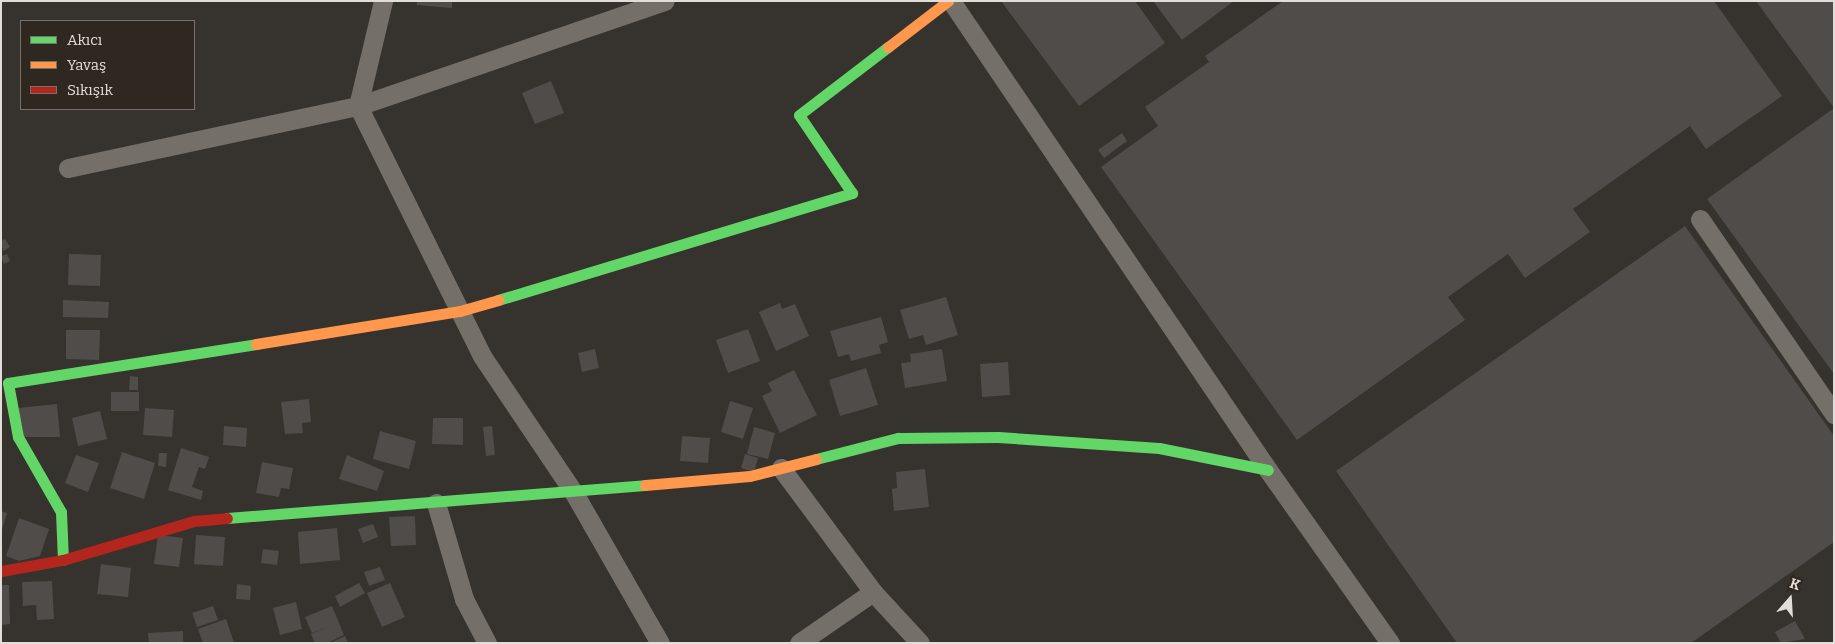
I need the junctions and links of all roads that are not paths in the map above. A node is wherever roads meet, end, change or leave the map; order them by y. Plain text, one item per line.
1 (383, 1) edge
2 (665, 1) edge
3 (950, 1) edge
4 (358, 106) junction
5 (68, 168) dead end
6 (1700, 219) dead end
7 (460, 311) junction
8 (1834, 414) edge
9 (781, 468) junction
10 (1268, 470) junction
11 (574, 493) junction
12 (436, 503) junction
13 (63, 560) junction
14 (1, 571) edge
15 (872, 592) junction
16 (487, 643) edge
17 (660, 643) edge
18 (799, 643) edge
19 (920, 643) edge
20 (1390, 643) edge

1 - 4 street
2 - 4 street
3 - 7 street
3 - 10 street
4 - 5 street
4 - 7 street
6 - 8 street
7 - 11 street
7 - 13 street
9 - 10 street
9 - 11 street
9 - 15 street
10 - 20 street
11 - 12 street
11 - 17 street
12 - 13 street
12 - 16 street
13 - 14 street
15 - 18 street
15 - 19 street

